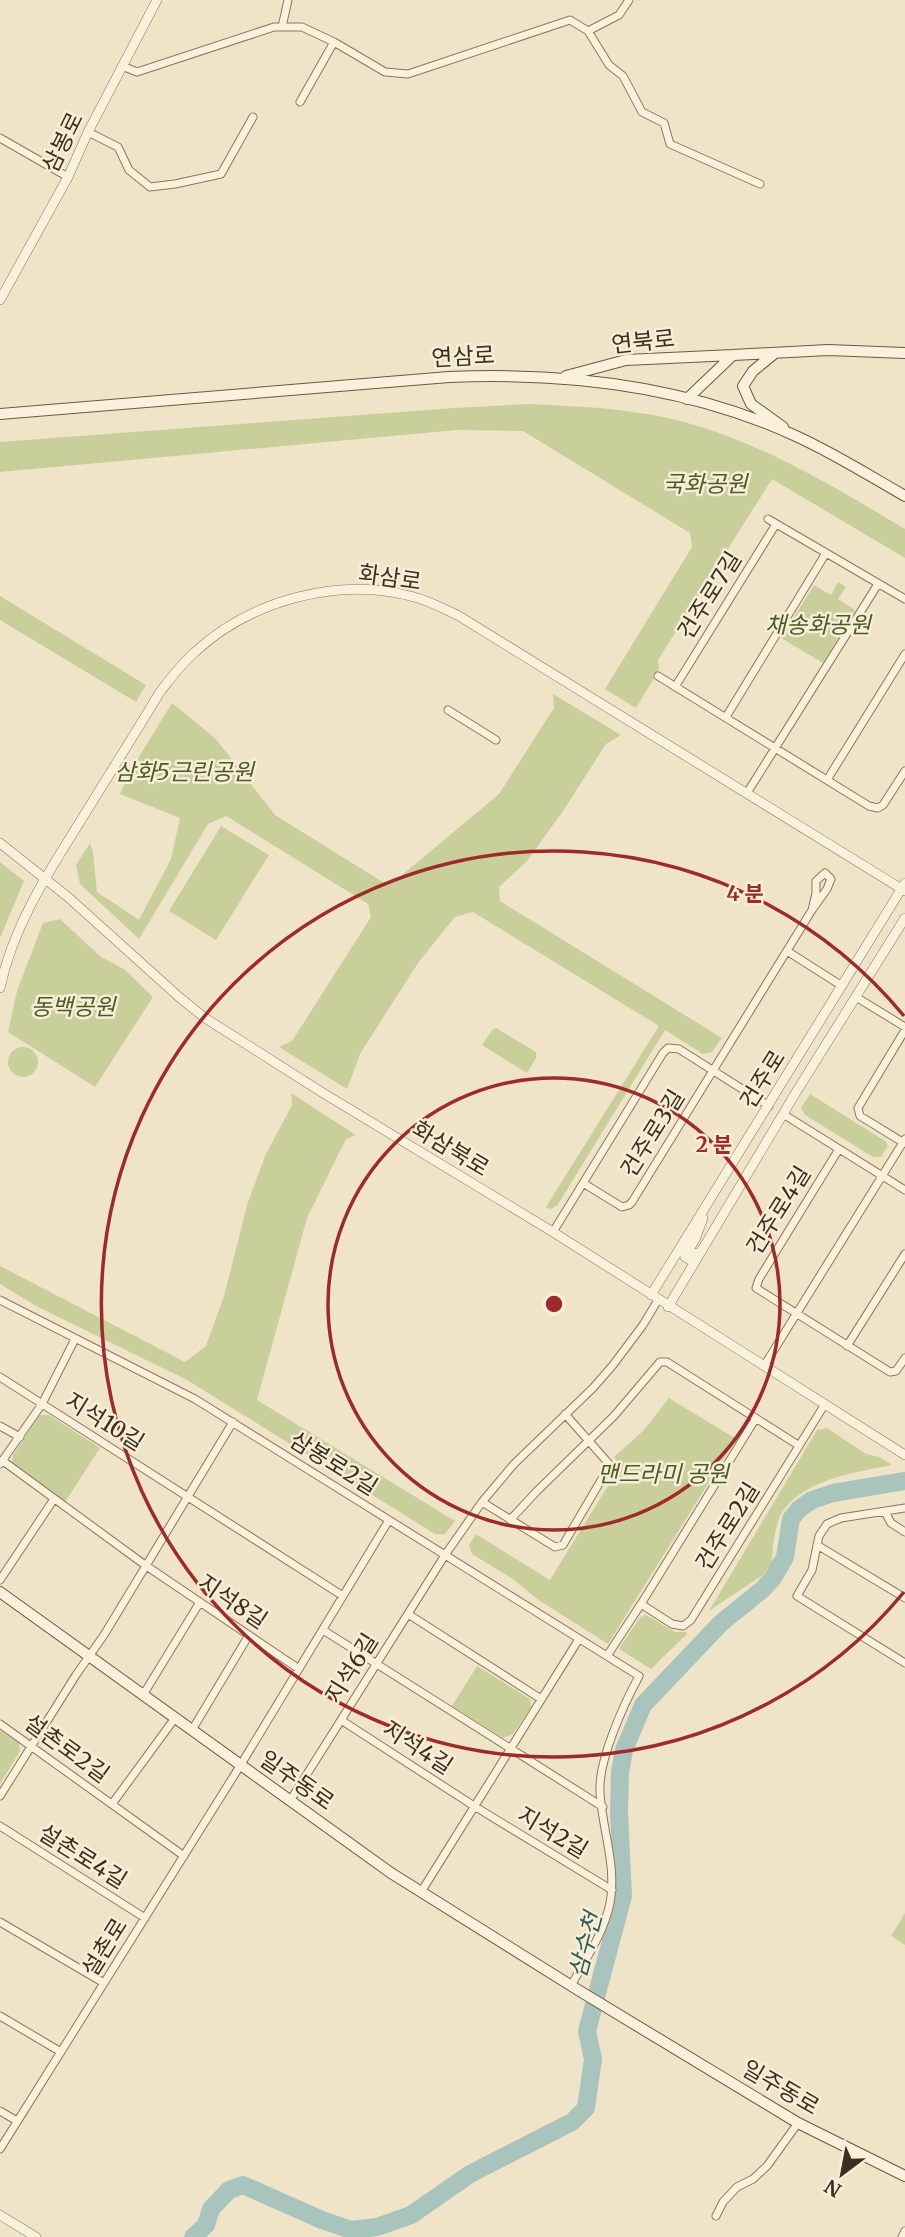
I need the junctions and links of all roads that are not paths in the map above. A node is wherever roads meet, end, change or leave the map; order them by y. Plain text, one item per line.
1 (157, 0) edge
2 (288, 0) edge
3 (629, 0) edge
4 (282, 27) junction
5 (588, 31) junction
6 (334, 42) junction
7 (122, 66) junction
8 (300, 102) dead end
9 (253, 117) dead end
10 (88, 132) junction
11 (1, 142) edge
12 (68, 177) junction
13 (760, 184) dead end
14 (0, 300) edge
15 (775, 353) junction
16 (905, 353) edge
17 (733, 355) junction
18 (558, 378) junction
19 (687, 399) junction
20 (0, 414) edge
21 (797, 436) junction
22 (905, 496) edge
23 (768, 519) dead end
24 (776, 524) junction
25 (826, 553) junction
26 (878, 584) junction
27 (905, 599) edge
28 (905, 654) edge
29 (658, 676) dead end
30 (675, 687) junction
31 (448, 710) dead end
32 (726, 717) junction
33 (496, 740) dead end
34 (776, 748) junction
35 (905, 771) edge
36 (827, 780) junction
37 (747, 793) junction
38 (0, 843) edge
39 (44, 879) junction
40 (904, 887) edge
41 (812, 910) junction
42 (905, 918) edge
43 (787, 951) junction
44 (842, 986) junction
45 (0, 988) edge
46 (856, 997) junction
47 (905, 1029) edge
48 (713, 1071) junction
49 (769, 1106) junction
50 (783, 1114) junction
51 (904, 1142) edge
52 (839, 1149) junction
53 (883, 1176) junction
54 (583, 1183) junction
55 (905, 1190) edge
56 (710, 1200) junction
57 (553, 1232) junction
58 (705, 1245) junction
59 (905, 1254) edge
60 (654, 1297) junction
61 (0, 1300) edge
62 (668, 1307) junction
63 (796, 1314) junction
64 (75, 1339) junction
65 (847, 1346) junction
66 (905, 1357) edge
67 (764, 1366) junction
68 (0, 1377) edge
69 (42, 1404) junction
70 (825, 1404) junction
71 (565, 1414) junction
72 (755, 1418) junction
73 (233, 1422) junction
74 (0, 1426) edge
75 (20, 1437) junction
76 (589, 1440) junction
77 (798, 1445) junction
78 (905, 1454) edge
79 (1, 1463) edge
80 (189, 1497) junction
81 (54, 1499) junction
82 (482, 1502) junction
83 (905, 1508) edge
84 (885, 1512) junction
85 (389, 1520) junction
86 (510, 1520) junction
87 (905, 1532) edge
88 (817, 1545) junction
89 (445, 1555) junction
90 (145, 1565) junction
91 (0, 1580) edge
92 (0, 1592) edge
93 (343, 1596) junction
94 (905, 1598) edge
95 (200, 1602) junction
96 (641, 1604) junction
97 (408, 1614) junction
98 (323, 1630) junction
99 (249, 1635) junction
100 (579, 1639) junction
101 (89, 1656) junction
102 (607, 1656) junction
103 (905, 1663) edge
104 (376, 1664) junction
105 (299, 1669) junction
106 (639, 1676) joint
107 (143, 1695) junction
108 (541, 1699) junction
109 (175, 1718) junction
110 (341, 1720) junction
111 (0, 1724) edge
112 (191, 1730) junction
113 (30, 1745) junction
114 (510, 1749) junction
115 (240, 1766) junction
116 (0, 1796) edge
117 (289, 1801) junction
118 (112, 1804) junction
119 (474, 1806) junction
120 (603, 1807) junction
121 (0, 1826) edge
122 (184, 1856) junction
123 (612, 1890) junction
124 (421, 1892) junction
125 (145, 1918) junction
126 (0, 1922) edge
127 (104, 1983) junction
128 (574, 1988) junction
129 (0, 2016) edge
130 (61, 2052) junction
131 (0, 2111) edge
132 (17, 2121) junction
133 (799, 2123) junction
134 (0, 2149) edge
135 (905, 2176) edge
136 (0, 2215) edge
137 (716, 2216) dead end
138 (905, 2231) edge
139 (36, 2237) edge
140 (902, 2237) edge

1 - 7 street, 삼봉로
2 - 4 street
3 - 5 street
4 - 6 street
4 - 7 street
5 - 6 street
5 - 13 street
6 - 8 street
7 - 10 street, 삼봉로
9 - 10 street
10 - 12 street, 삼봉로
11 - 12 street
12 - 14 street, 삼봉로
15 - 16 main road, 연북로
15 - 17 main road, 연북로
15 - 21 main road
17 - 18 main road, 연북로
17 - 19 main road
18 - 19 main road, 연삼로
18 - 20 main road, 연삼로
19 - 21 main road, 연삼로
21 - 22 main road, 연삼로
23 - 24 street
24 - 25 street
24 - 30 street, 건주로7길
25 - 26 street
25 - 32 street
26 - 27 street
26 - 34 street
28 - 36 street
29 - 30 street
30 - 32 street
31 - 33 street
32 - 34 street
34 - 36 street
34 - 37 street
35 - 36 street
37 - 39 street, 화삼로
37 - 40 street, 화삼로
38 - 39 street, 화삼북로
39 - 45 street, 화삼로
39 - 57 street, 화삼북로
40 - 44 street, 건주로
41 - 41 street
41 - 43 street
42 - 46 street, 건주로
43 - 44 street
43 - 48 street
44 - 49 street, 건주로
46 - 47 street
46 - 50 street, 건주로
47 - 51 street
48 - 49 street, 건주로3길
48 - 54 street, 건주로3길
48 - 54 street, 건주로3길
49 - 56 street, 건주로
50 - 52 street
50 - 58 street, 건주로
51 - 53 street
52 - 53 street
52 - 63 street, 건주로4길
53 - 55 street
53 - 63 street
54 - 57 street, 건주로3길
56 - 58 street
56 - 60 street, 건주로
57 - 60 street, 화삼북로
58 - 62 street, 건주로
59 - 65 street
60 - 62 street, 화삼북로
60 - 71 street, 건주로
61 - 64 street, 삼봉로2길
62 - 67 street, 화삼북로
63 - 65 street, 건주로4길
63 - 67 street
64 - 69 street
64 - 73 street, 삼봉로2길
65 - 66 street, 건주로4길
67 - 70 street, 화삼북로
68 - 69 street, 지석10길
69 - 75 street
69 - 80 street, 지석10길
70 - 77 street, 건주로2길
70 - 78 street, 화삼북로
71 - 76 street
71 - 82 street, 건주로
72 - 76 street
72 - 77 street
72 - 96 street, 건주로2길
73 - 80 street
73 - 85 street, 삼봉로2길
74 - 75 street
75 - 79 street
76 - 86 street
76 - 86 street
77 - 96 street, 건주로2길
79 - 81 street
80 - 90 street
80 - 93 street
81 - 90 street
81 - 91 street
82 - 86 street
82 - 89 street, 건주로
83 - 84 street
84 - 87 street
84 - 88 street
85 - 89 street, 삼봉로2길
85 - 93 street
88 - 94 street
88 - 103 street
89 - 97 street, 지석6길
89 - 100 street, 삼봉로2길
90 - 95 street, 지석8길
90 - 101 street
92 - 101 main road, 일주동로
93 - 98 street
95 - 99 street, 지석8길
95 - 107 street
96 - 102 street, 건주로2길
97 - 104 street, 지석6길
97 - 108 street
98 - 104 street, 지석4길
98 - 105 street
99 - 105 street, 지석8길
99 - 112 street
100 - 102 street, 삼봉로2길
100 - 108 street
101 - 107 main road, 일주동로
101 - 113 street
102 - 106 street, 삼봉로2길
104 - 110 street, 지석6길
104 - 114 street, 지석4길
105 - 115 street
106 - 120 street, 지석2길
107 - 109 main road, 일주동로
108 - 114 street
109 - 112 main road, 일주동로
109 - 118 street, 설촌로2길
110 - 117 street, 지석6길
110 - 119 street, 지석4길
111 - 113 street, 설촌로2길
112 - 115 main road, 일주동로
113 - 116 street
113 - 118 street, 설촌로2길
114 - 119 street
114 - 120 street, 지석2길
115 - 117 main road, 일주동로
115 - 122 street, 설촌로
117 - 124 main road, 일주동로
118 - 122 street, 설촌로2길
119 - 123 street, 지석2길
119 - 124 street
120 - 123 street, 지석2길
121 - 125 street, 설촌로4길
122 - 125 street, 설촌로
123 - 128 street, 지석2길
124 - 128 main road, 일주동로
125 - 127 street, 설촌로
126 - 127 street
127 - 130 street, 설촌로
128 - 133 main road, 일주동로
129 - 130 street
130 - 132 street, 설촌로
131 - 132 street
132 - 134 street, 설촌로
133 - 135 main road, 일주동로
133 - 137 street
136 - 139 street
138 - 140 street

